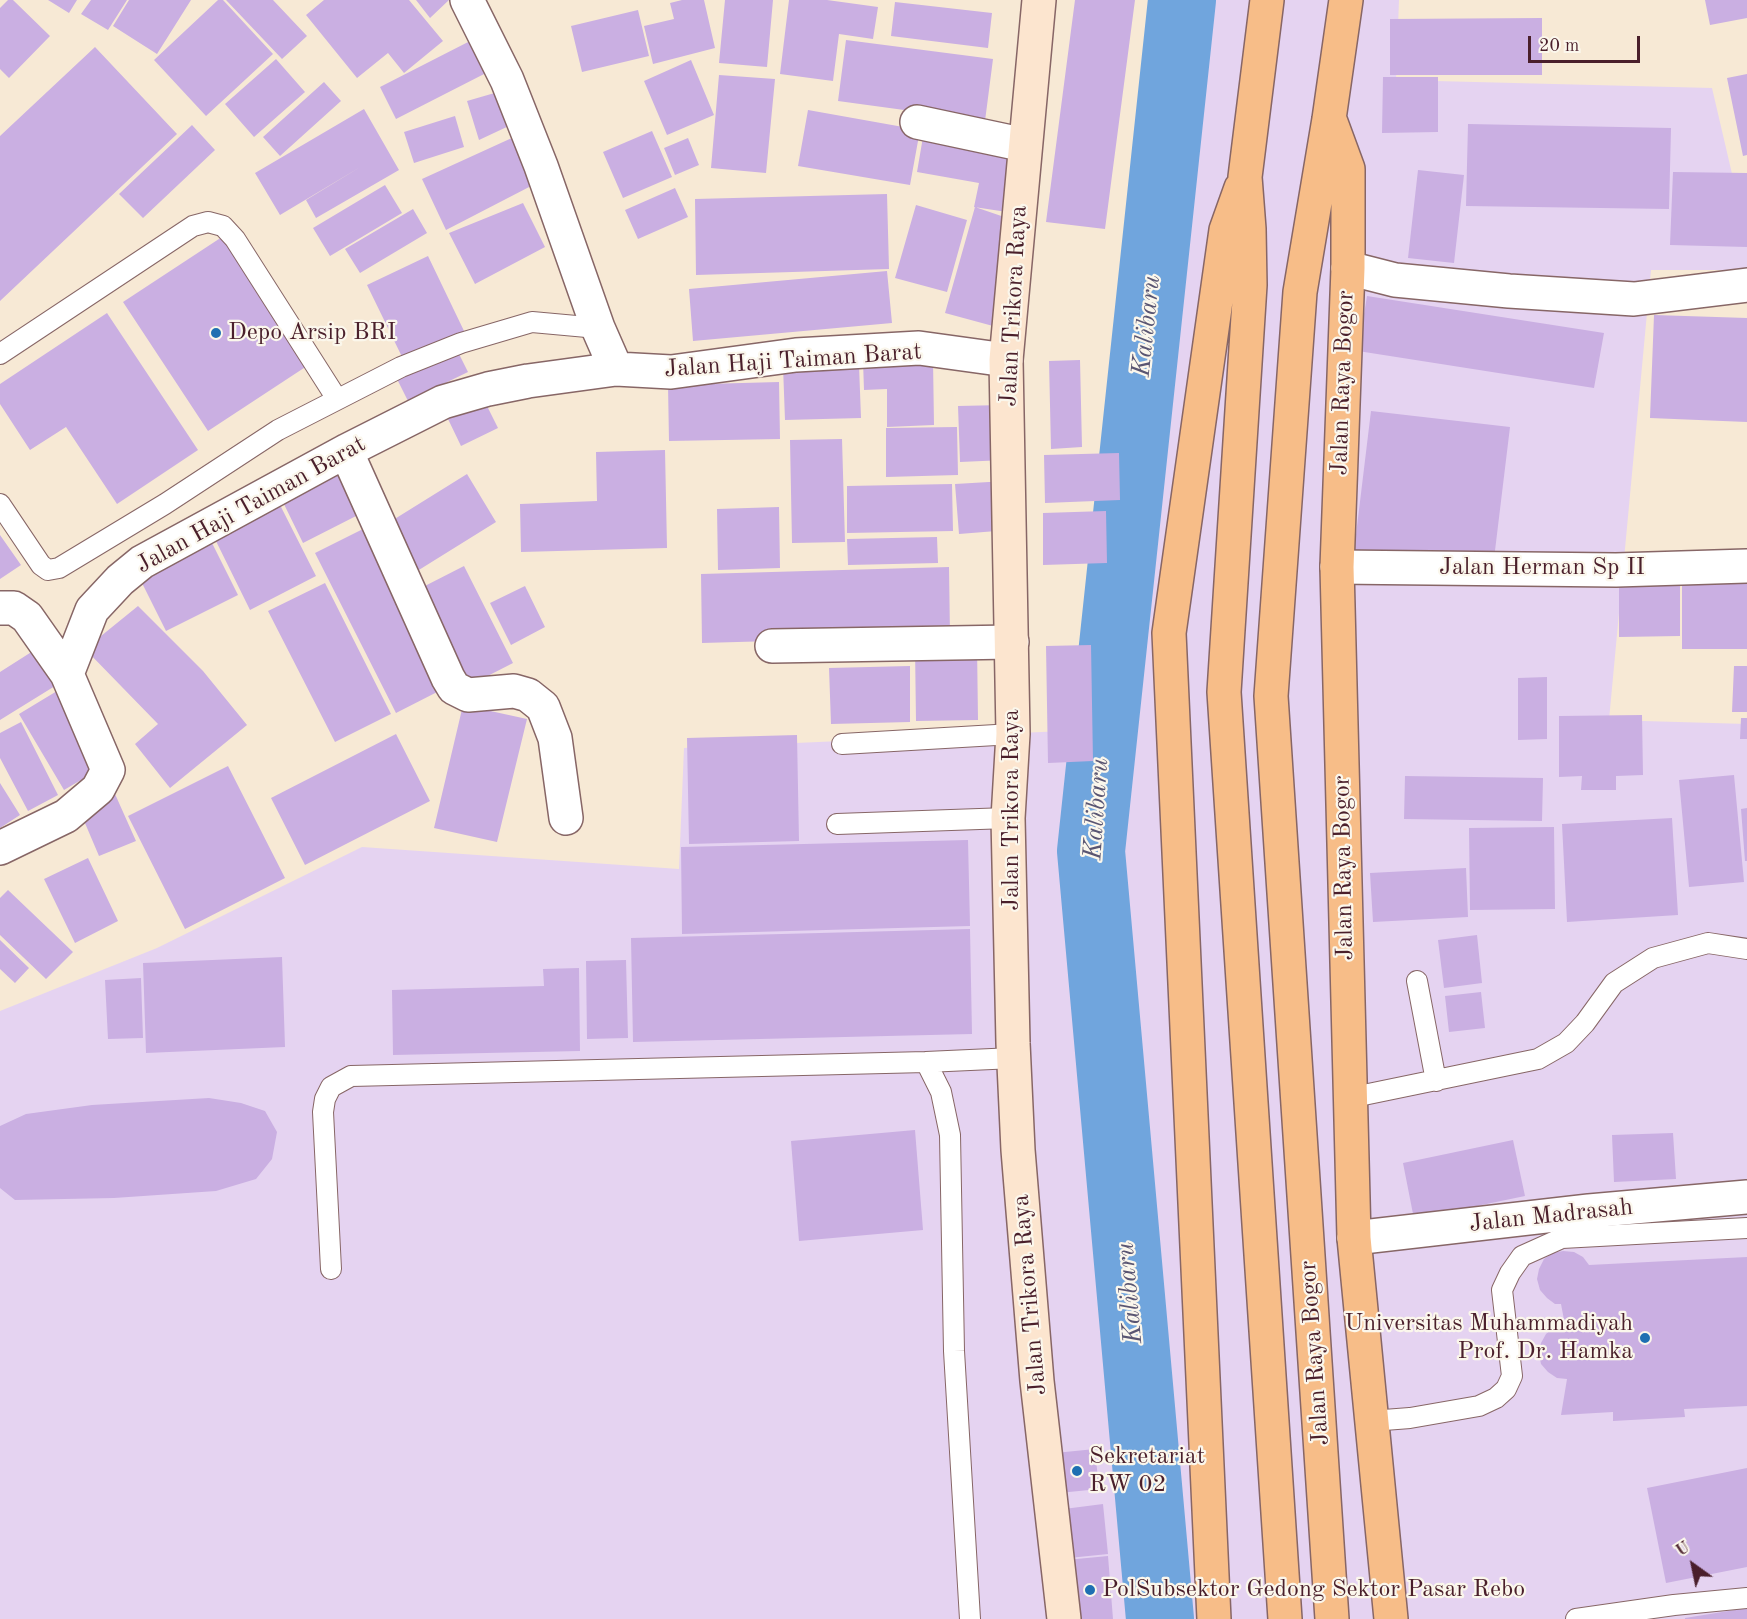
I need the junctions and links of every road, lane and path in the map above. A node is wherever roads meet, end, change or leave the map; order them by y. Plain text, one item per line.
1 (467, 0) edge
2 (1039, 0) edge
3 (1267, 0) edge
4 (1346, 0) edge
5 (1329, 120) junction
6 (917, 122) dead end
7 (1025, 145) junction
8 (1245, 177) junction
9 (1348, 268) junction
10 (1747, 285) edge
11 (598, 328) junction
12 (0, 354) edge
13 (1006, 360) junction
14 (616, 369) junction
15 (337, 399) junction
16 (346, 451) junction
17 (0, 504) edge
18 (1747, 566) edge
19 (1337, 567) junction
20 (0, 608) edge
21 (1012, 642) junction
22 (772, 646) dead end
23 (67, 674) junction
24 (1013, 734) junction
25 (842, 744) dead end
26 (566, 818) dead end
27 (1008, 818) junction
28 (837, 824) dead end
29 (0, 848) edge
30 (1747, 949) edge
31 (1417, 981) dead end
32 (1014, 1058) junction
33 (926, 1062) junction
34 (1436, 1081) junction
35 (1349, 1098) junction
36 (1747, 1197) edge
37 (1747, 1228) edge
38 (1354, 1238) junction
39 (331, 1269) dead end
40 (1371, 1421) junction
41 (1747, 1598) edge
42 (970, 1619) edge
43 (1064, 1619) edge
44 (1214, 1619) edge
45 (1285, 1619) edge
46 (1332, 1619) edge
47 (1391, 1619) edge
48 (1576, 1619) edge

1 - 11 street
2 - 7 street, Jalan Trikora Raya
3 - 8 highway, Jalan Raya Bogor
4 - 5 highway, Jalan Raya Bogor
5 - 9 highway, Jalan Raya Bogor
5 - 46 highway, Jalan Raya Bogor
6 - 7 street
7 - 13 street, Jalan Trikora Raya
8 - 44 highway, Jalan Raya Bogor
8 - 45 highway, Jalan Raya Bogor
9 - 10 street
9 - 19 highway, Jalan Raya Bogor
11 - 14 street
11 - 15 lane
12 - 15 lane
13 - 14 street, Jalan Haji Taiman Barat
13 - 21 street, Jalan Trikora Raya
14 - 16 street, Jalan Haji Taiman Barat
15 - 17 lane
16 - 23 street, Jalan Haji Taiman Barat
16 - 26 street
18 - 19 street, Jalan Herman Sp II
19 - 35 highway, Jalan Raya Bogor
20 - 23 street
21 - 22 street
21 - 24 street, Jalan Trikora Raya
23 - 29 street
24 - 25 lane
24 - 27 street, Jalan Trikora Raya
27 - 28 lane
27 - 32 street, Jalan Trikora Raya
30 - 34 lane
31 - 34 lane
32 - 33 lane
32 - 43 street, Jalan Trikora Raya
33 - 39 lane
33 - 42 lane
34 - 35 lane
35 - 38 highway, Jalan Raya Bogor
36 - 38 street, Jalan Madrasah
37 - 40 lane
38 - 40 highway, Jalan Raya Bogor
40 - 47 highway, Jalan Raya Bogor
41 - 48 lane

